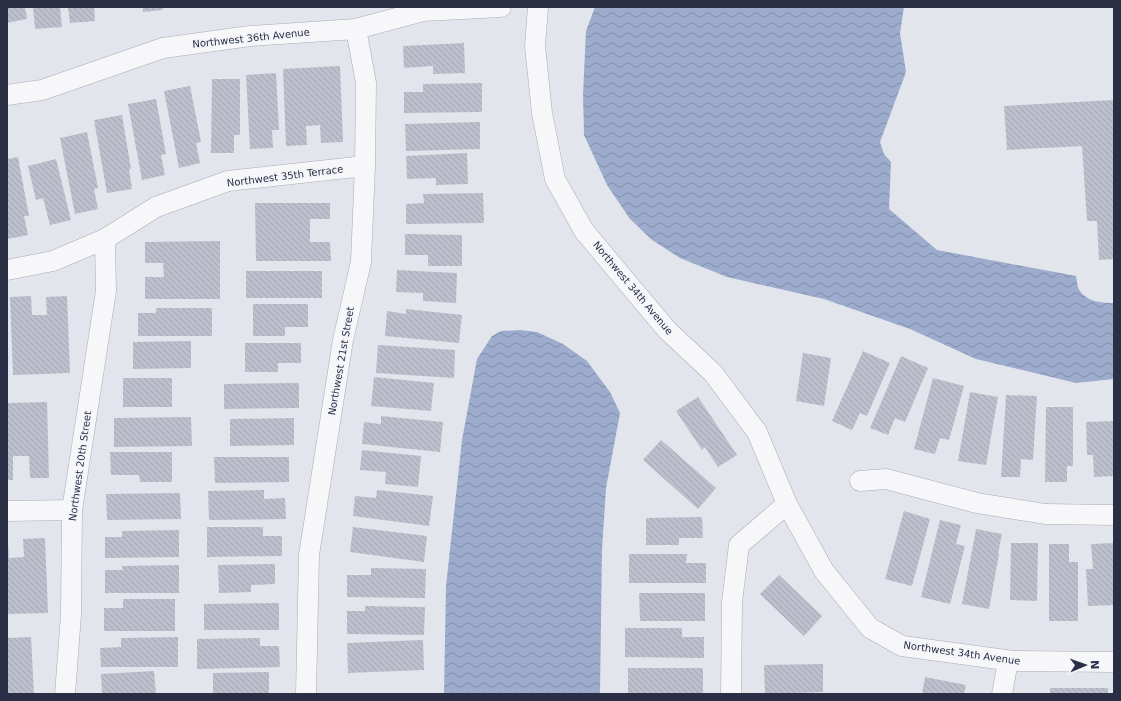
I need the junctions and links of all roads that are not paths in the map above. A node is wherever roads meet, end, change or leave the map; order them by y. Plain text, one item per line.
1 (501, 7) edge
2 (538, 7) edge
3 (423, 9) edge
4 (356, 28) junction
5 (7, 95) edge
6 (365, 166) junction
7 (105, 239) junction
8 (7, 270) edge
9 (860, 481) dead end
10 (787, 504) junction
11 (72, 510) junction
12 (7, 511) edge
13 (1114, 515) edge
14 (1008, 661) junction
15 (1114, 662) edge
16 (65, 694) edge
17 (306, 694) edge
18 (731, 694) edge
19 (1002, 694) edge

1 - 3 street, Northwest 36th Avenue
2 - 10 street, Northwest 34th Avenue
3 - 4 street, Northwest 36th Avenue
4 - 5 street, Northwest 36th Avenue
4 - 6 street, Northwest 21st Street
6 - 7 street, Northwest 35th Terrace
6 - 17 street, Northwest 21st Street
7 - 8 street, Northwest 35th Terrace
7 - 11 street, Northwest 20th Street
9 - 13 street
10 - 14 street, Northwest 34th Avenue
10 - 18 street
11 - 12 street
11 - 16 street, Northwest 20th Street
14 - 15 street, Northwest 34th Avenue
14 - 19 street

